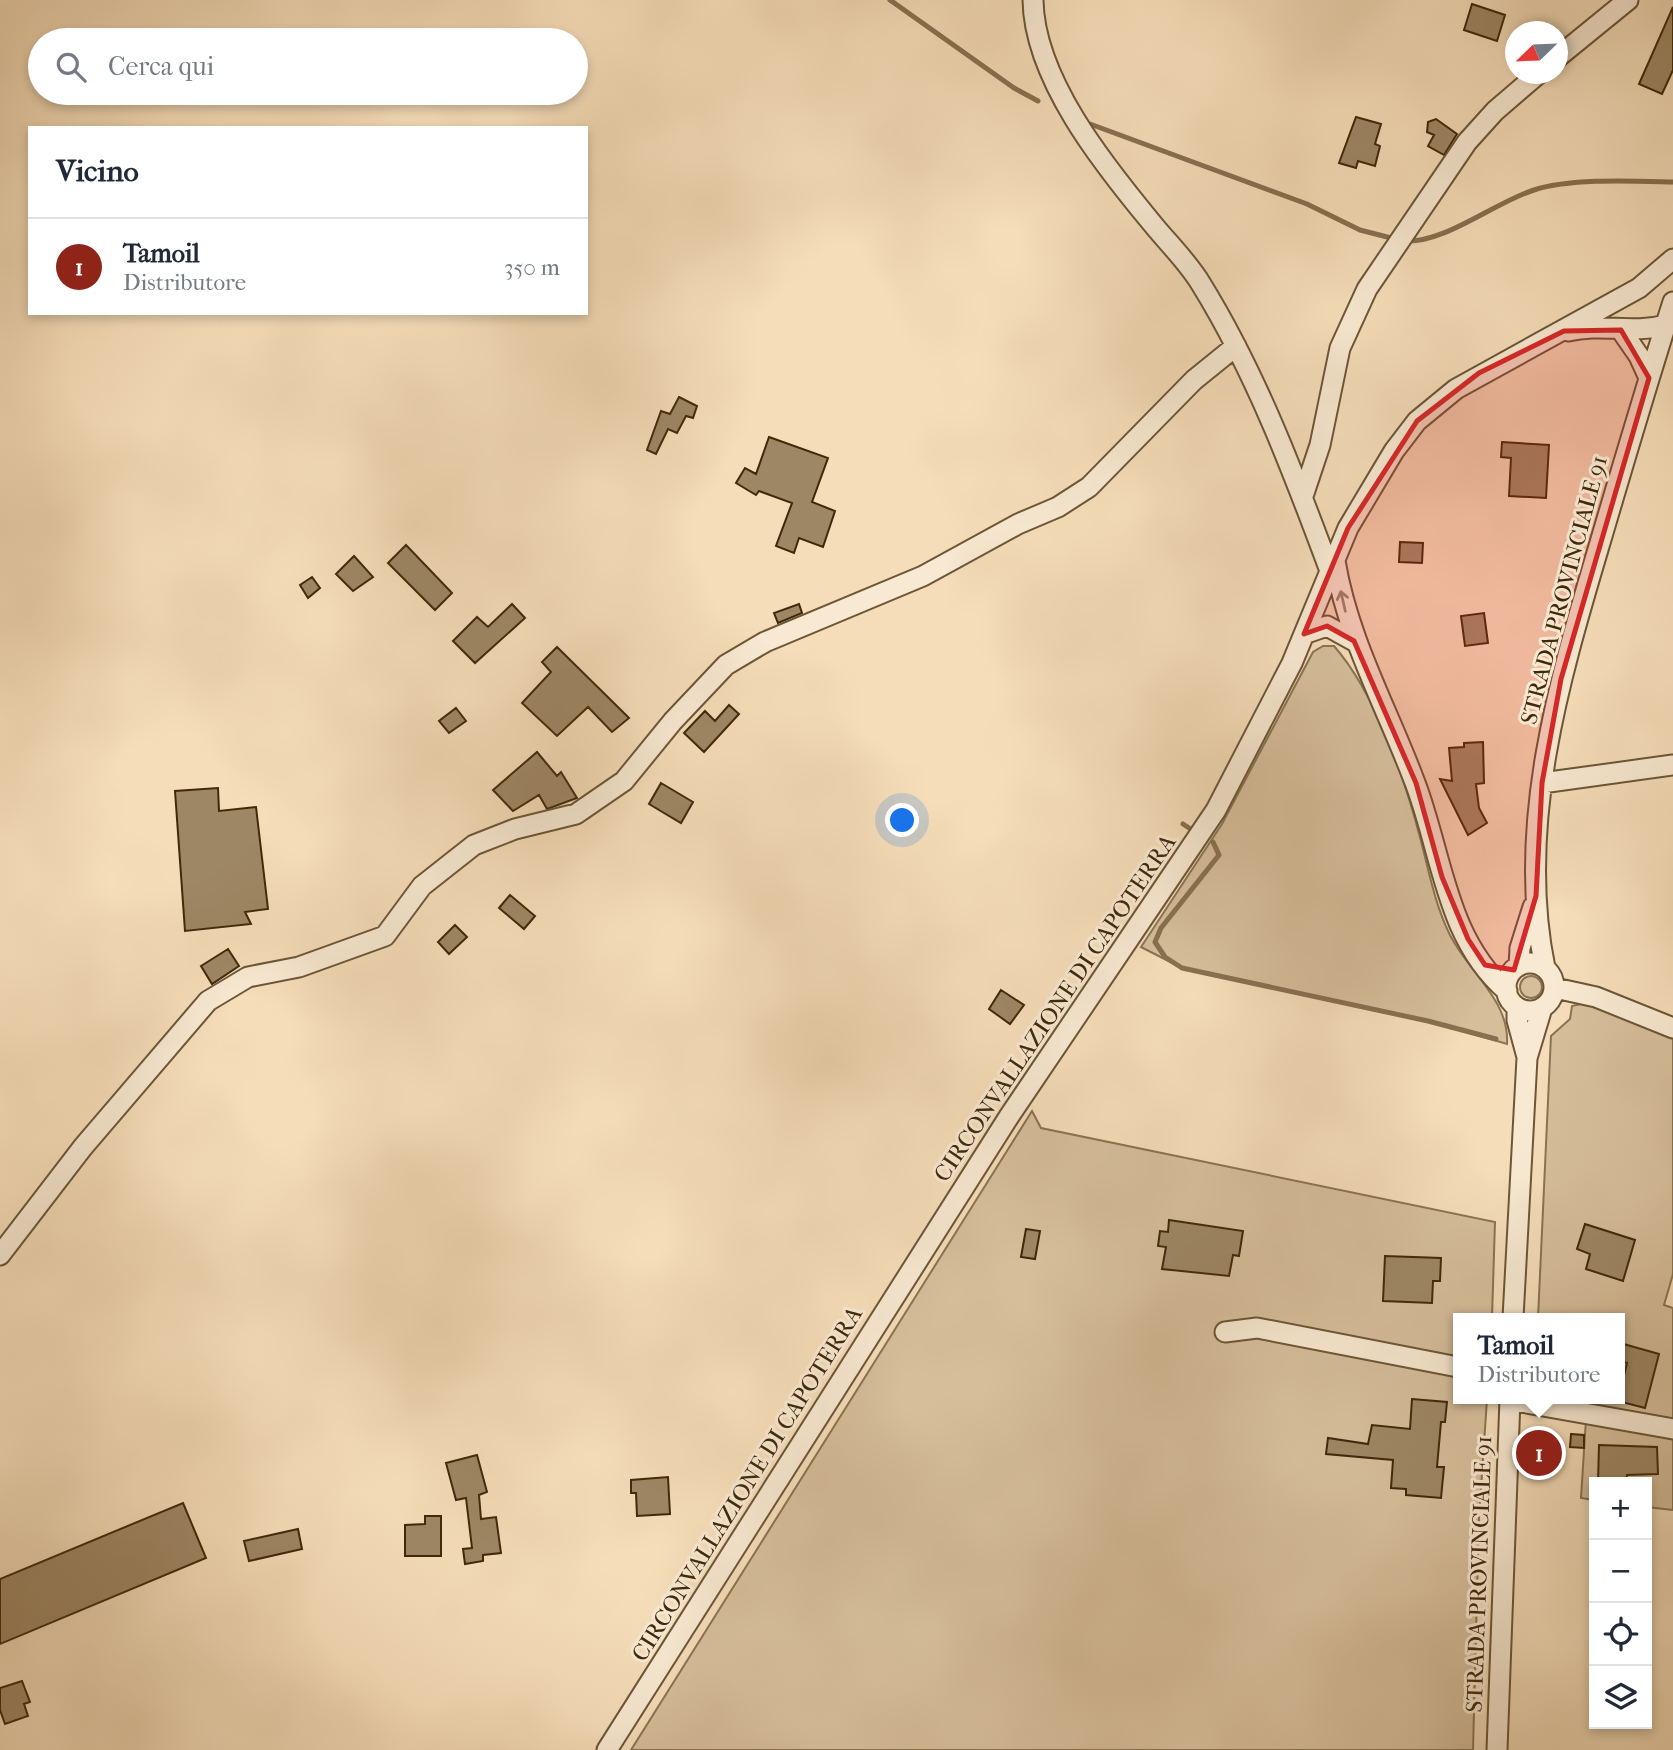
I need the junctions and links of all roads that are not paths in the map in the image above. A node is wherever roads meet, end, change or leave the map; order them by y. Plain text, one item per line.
1 (1033, 0) edge
2 (1628, 0) edge
3 (1568, 49) edge
4 (1526, 84) edge
5 (1673, 259) edge
6 (1639, 288) junction
7 (1673, 303) edge
8 (1666, 325) junction
9 (1621, 330) junction
10 (1564, 331) junction
11 (1236, 346) junction
12 (1649, 378) junction
13 (1303, 496) junction
14 (1345, 534) junction
15 (1318, 539) junction
16 (1333, 565) junction
17 (1304, 634) junction
18 (1354, 641) junction
19 (1673, 765) edge
20 (1542, 783) junction
21 (1536, 896) junction
22 (1485, 965) junction
23 (1517, 968) junction
24 (1545, 968) junction
25 (1555, 988) junction
26 (1512, 999) junction
27 (1542, 1009) junction
28 (1673, 1028) edge
29 (1527, 1058) junction
30 (0, 1255) edge
31 (1513, 1313) edge
32 (1225, 1332) dead end
33 (1453, 1366) edge
34 (1510, 1404) edge
35 (1537, 1404) edge
36 (1673, 1429) edge
37 (607, 1750) edge
38 (1497, 1750) edge

1 - 11 street
2 - 3 street
4 - 13 street
5 - 6 street
6 - 7 street
6 - 10 street
7 - 8 street, STRADA PROVINCIALE 91
8 - 9 street
8 - 12 street, STRADA PROVINCIALE 91
9 - 10 street
9 - 12 street
10 - 14 street, CIRCONVALLAZIONE DI CAPOTERRA
11 - 13 street
11 - 30 street
12 - 20 street, STRADA PROVINCIALE 91
13 - 15 street
14 - 15 street
14 - 16 street, CIRCONVALLAZIONE DI CAPOTERRA
15 - 16 street
16 - 17 street, CIRCONVALLAZIONE DI CAPOTERRA
18 -> 16 street
17 - 18 street
17 - 37 street, CIRCONVALLAZIONE DI CAPOTERRA
18 - 22 street
19 - 20 street
20 - 21 street, STRADA PROVINCIALE 91
21 - 23 street
21 - 24 street
22 - 23 street
22 - 26 street
23 - 24 street
23 - 26 street
24 - 25 street
25 - 27 street
25 - 28 street
26 - 27 street
26 - 29 street
27 - 29 street
29 - 31 street
32 - 33 street
34 - 38 street, STRADA PROVINCIALE 91
35 - 36 street

